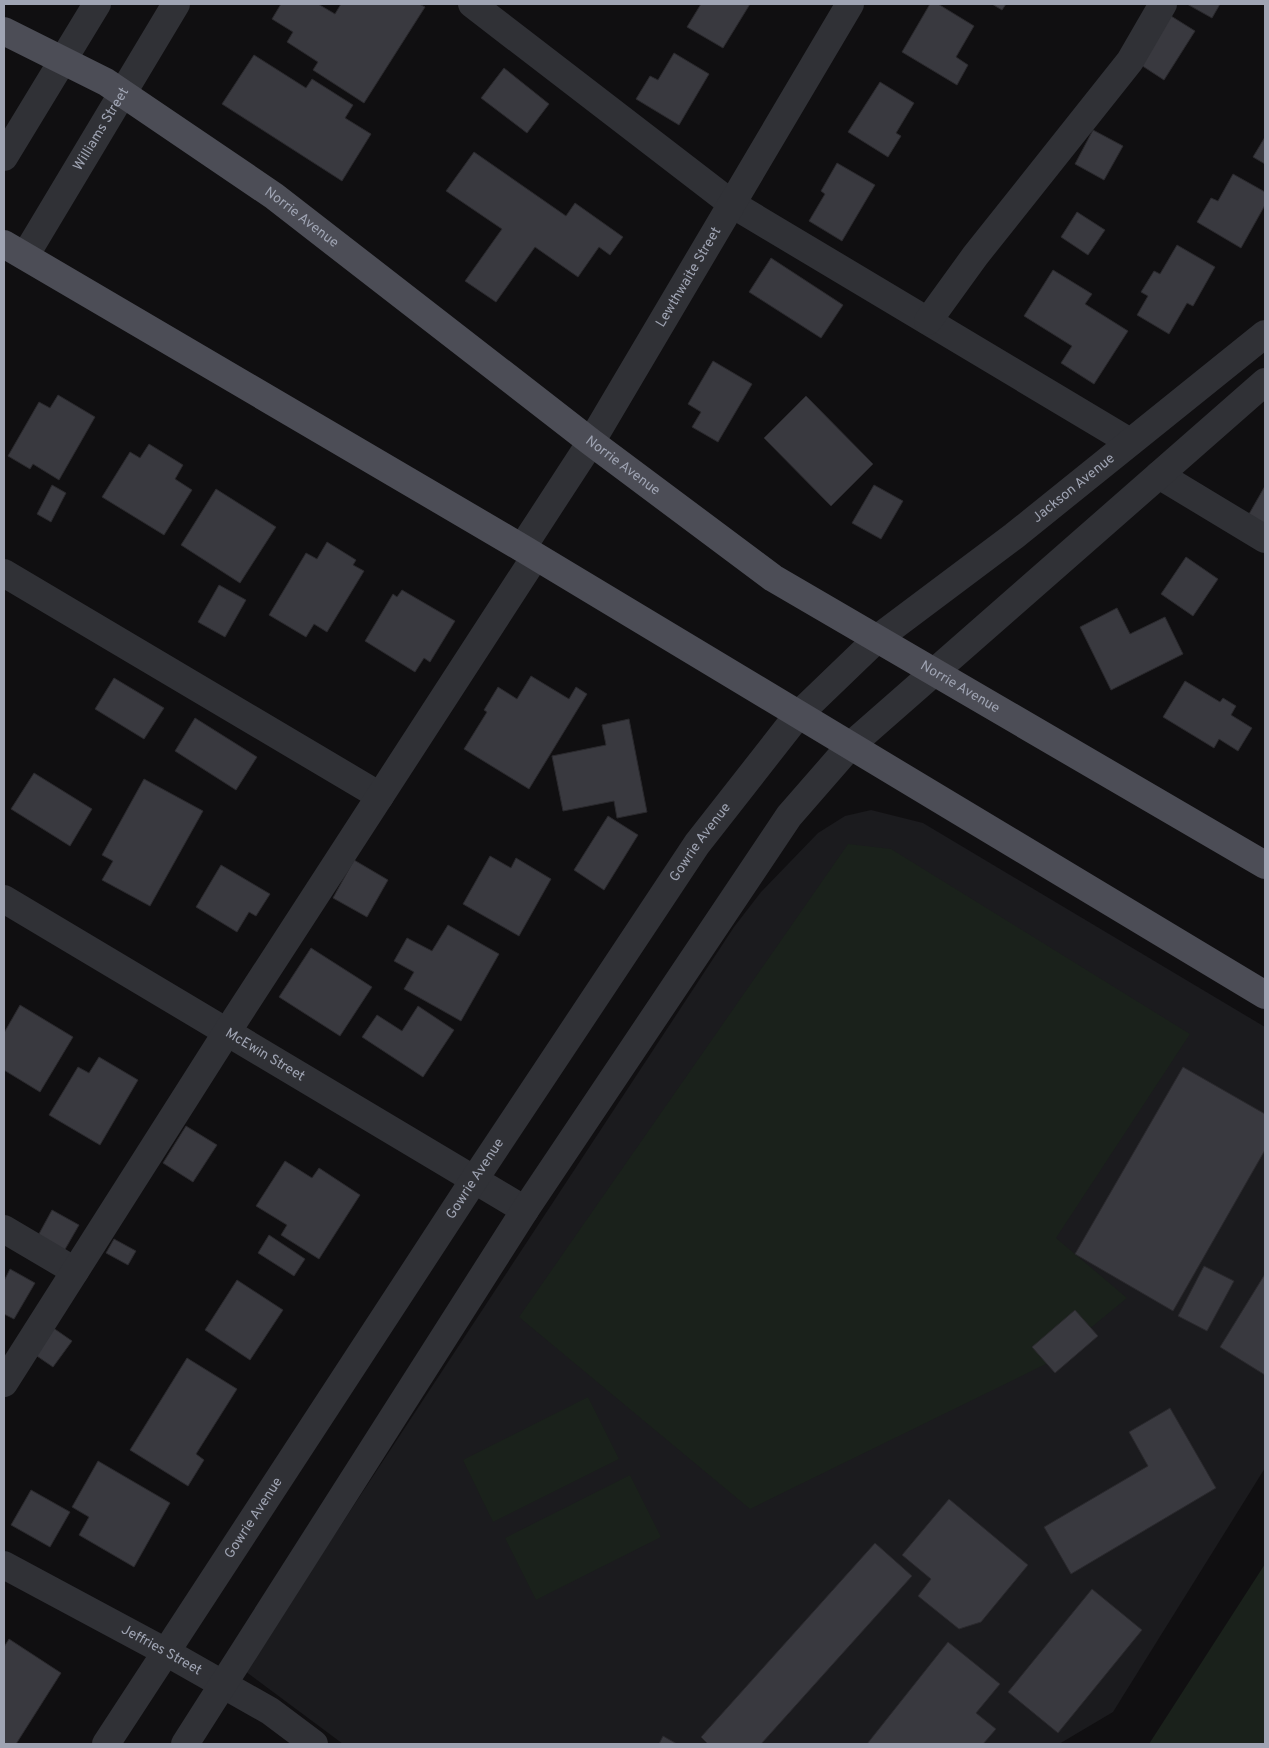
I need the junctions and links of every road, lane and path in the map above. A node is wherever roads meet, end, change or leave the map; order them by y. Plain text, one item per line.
1 (97, 4) edge
2 (176, 4) edge
3 (472, 4) edge
4 (850, 4) edge
5 (1163, 4) edge
6 (499, 12) edge
7 (4, 31) edge
8 (63, 60) junction
9 (123, 93) junction
10 (4, 157) edge
11 (732, 204) junction
12 (14, 250) edge
13 (928, 321) junction
14 (1265, 334) edge
15 (1265, 382) edge
16 (591, 442) junction
17 (1130, 442) junction
18 (1160, 475) junction
19 (1265, 539) edge
20 (528, 553) junction
21 (4, 572) edge
22 (878, 638) junction
23 (935, 672) junction
24 (798, 715) junction
25 (850, 746) junction
26 (380, 796) junction
27 (1265, 865) edge
28 (4, 900) edge
29 (1265, 995) edge
30 (227, 1032) junction
31 (474, 1180) junction
32 (525, 1210) junction
33 (4, 1230) edge
34 (75, 1271) junction
35 (4, 1383) edge
36 (4, 1565) edge
37 (166, 1652) junction
38 (224, 1684) junction
39 (106, 1744) edge
40 (185, 1744) edge
41 (314, 1744) edge

1 - 8 street
2 - 9 street, Williams Street
3 - 6 street
4 - 11 street, Lewthwaite Street
5 - 13 street
6 - 11 street
7 - 8 main road, Norrie Avenue
8 - 9 main road, Norrie Avenue
8 - 10 street
9 - 12 street, Williams Street
9 - 16 main road, Norrie Avenue
11 - 13 street
11 - 16 street, Lewthwaite Street
12 - 20 main road
13 - 17 street
14 - 17 street, Jackson Avenue
15 - 18 street
16 - 20 street, Lewthwaite Street
16 - 22 main road, Norrie Avenue
17 - 22 street, Jackson Avenue
18 - 19 street
18 - 23 street
20 - 24 main road
20 - 26 street, Lewthwaite Street
21 - 26 street
22 - 23 main road, Norrie Avenue
22 - 24 street, Gowrie Avenue
23 - 25 street
23 - 27 main road, Norrie Avenue
24 - 25 main road
24 - 31 street, Gowrie Avenue
25 - 29 main road
25 - 32 street
26 - 30 street, Lewthwaite Street
28 - 30 street, McEwin Street
30 - 31 street, McEwin Street
30 - 34 street, Lewthwaite Street
31 - 32 street, McEwin Street
31 - 37 street, Gowrie Avenue
32 - 38 street
33 - 34 street
34 - 35 street, Lewthwaite Street
36 - 37 street, Jeffries Street
37 - 38 street, Jeffries Street
37 - 39 street, Gowrie Avenue
38 - 40 street
38 - 41 street, Jeffries Street

